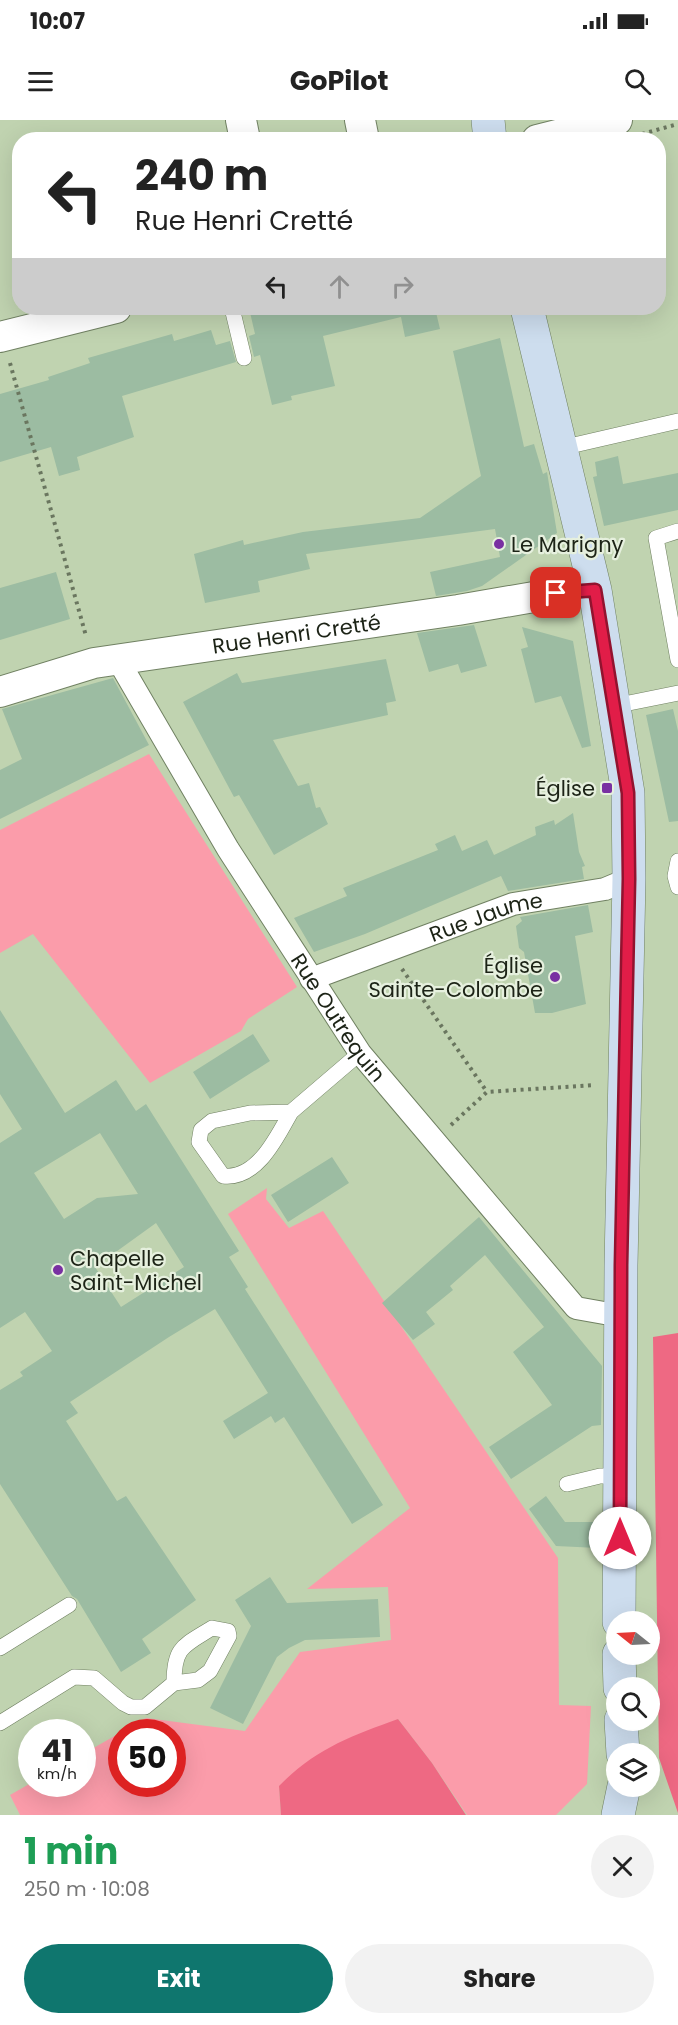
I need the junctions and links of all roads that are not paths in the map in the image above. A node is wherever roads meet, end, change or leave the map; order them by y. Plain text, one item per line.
1 (625, 128) edge
2 (596, 132) edge
3 (88, 315) edge
4 (234, 315) edge
5 (529, 315) edge
6 (1, 337) edge
7 (244, 358) dead end
8 (678, 422) edge
9 (561, 448) junction
10 (678, 531) edge
11 (595, 590) junction
12 (678, 660) edge
13 (106, 661) junction
14 (0, 692) edge
15 (678, 693) edge
16 (614, 706) junction
17 (678, 861) edge
18 (629, 879) junction
19 (678, 887) edge
20 (311, 979) junction
21 (360, 1053) junction
22 (291, 1112) junction
23 (621, 1316) junction
24 (620, 1476) junction
25 (567, 1484) dead end
26 (69, 1605) dead end
27 (619, 1611) edge
28 (0, 1648) edge
29 (174, 1683) dead end
30 (0, 1723) edge
31 (622, 1797) edge
32 (618, 1815) edge

1 - 2 street
3 - 6 street
4 - 7 lane
5 - 9 main road
8 - 9 lane
9 - 11 main road
10 - 12 lane
11 - 13 street, Rue Henri Cretté
11 - 16 main road
13 - 14 street, Rue Henri Cretté
13 - 20 street, Rue Outrequin
15 - 16 lane
16 - 18 main road
17 - 19 lane
18 - 20 street, Rue Jaume
18 - 23 main road
20 - 21 street, Rue Outrequin
21 - 22 lane
21 - 23 street, Rue Outrequin
22 - 22 lane
23 - 24 main road
24 - 25 lane
24 - 27 main road
26 - 28 lane
29 - 30 lane
31 - 32 main road

